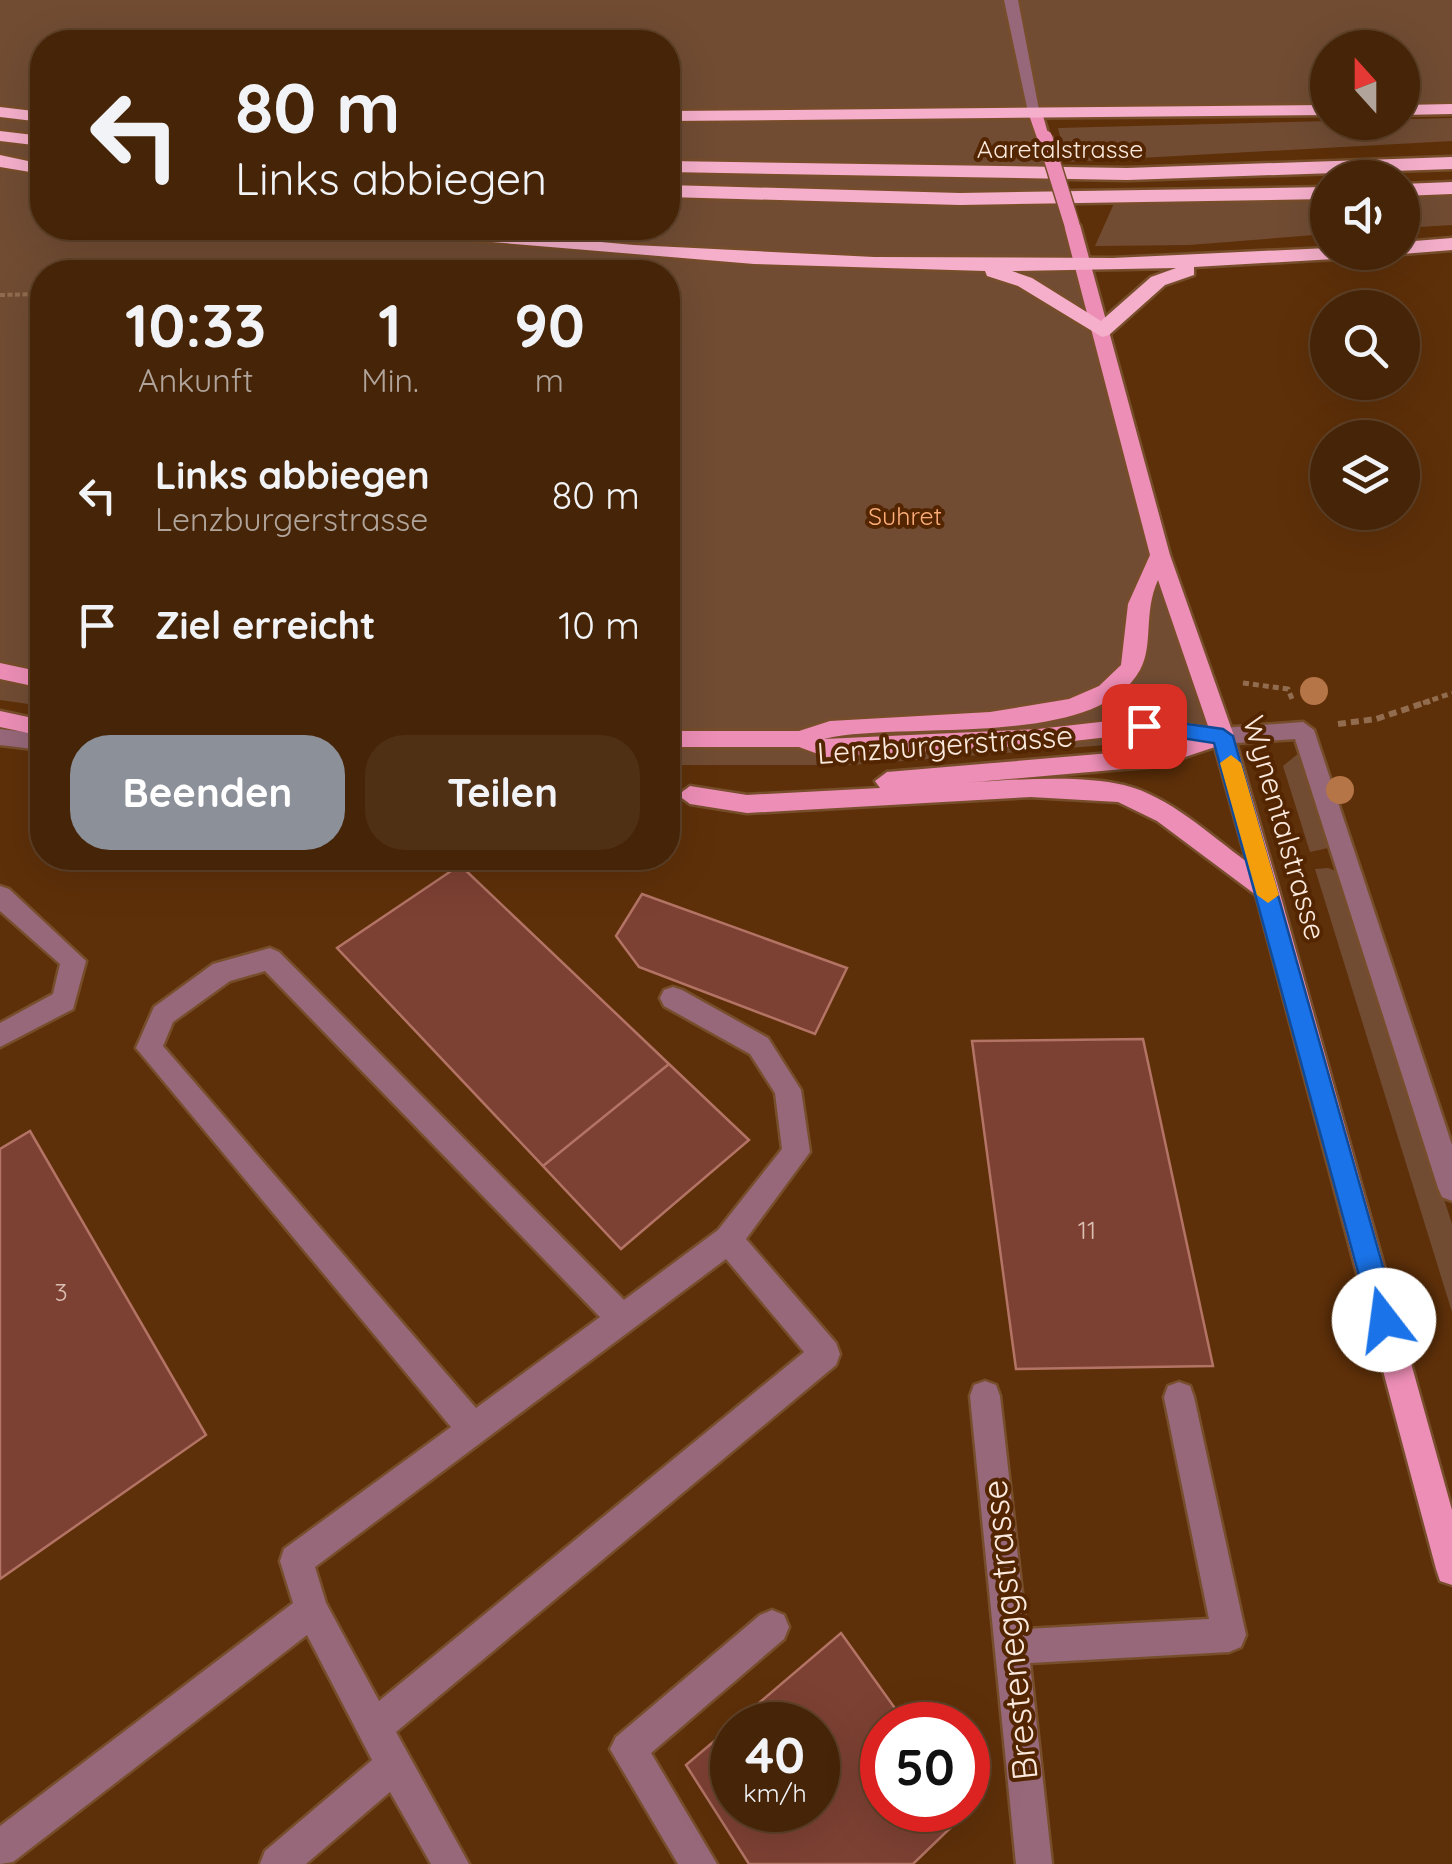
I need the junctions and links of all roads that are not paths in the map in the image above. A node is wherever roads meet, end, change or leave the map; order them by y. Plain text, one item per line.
1 (1011, 0) edge
2 (0, 95) edge
3 (30, 97) edge
4 (1452, 109) edge
5 (1310, 110) edge
6 (1420, 110) edge
7 (0, 112) edge
8 (1035, 112) junction
9 (30, 116) edge
10 (680, 116) edge
11 (0, 136) edge
12 (30, 140) edge
13 (0, 160) edge
14 (1452, 163) edge
15 (30, 166) edge
16 (680, 168) edge
17 (1452, 188) edge
18 (1420, 189) edge
19 (680, 192) edge
20 (1310, 193) edge
21 (522, 240) edge
22 (1452, 244) edge
23 (1420, 247) edge
24 (1310, 256) edge
25 (1208, 264) junction
26 (962, 266) junction
27 (1083, 267) junction
28 (1102, 331) junction
29 (1160, 555) junction
30 (0, 671) edge
31 (30, 677) edge
32 (0, 719) edge
33 (30, 725) edge
34 (1223, 736) junction
35 (0, 737) edge
36 (680, 739) edge
37 (801, 739) junction
38 (30, 741) edge
39 (680, 795) edge
40 (680, 795) edge
41 (1267, 890) junction
42 (0, 896) edge
43 (673, 998) dead end
44 (0, 1036) edge
45 (1452, 1188) edge
46 (728, 1240) junction
47 (622, 1319) junction
48 (985, 1396) dead end
49 (1179, 1398) dead end
50 (473, 1429) junction
51 (1452, 1568) edge
52 (312, 1610) junction
53 (772, 1628) dead end
54 (1014, 1647) junction
55 (375, 1728) junction
56 (394, 1765) junction
57 (0, 1849) edge
58 (278, 1864) edge
59 (451, 1864) edge
60 (700, 1864) edge
61 (1034, 1864) edge

1 - 8 street
2 - 3 highway
4 - 6 highway
5 - 8 highway
7 - 9 highway
8 - 10 highway
8 - 27 main road, Wynentalstrasse, bridge
11 - 12 highway
13 - 15 highway
14 - 16 highway, Aaretalstrasse
17 - 18 highway
19 - 20 highway, Aaretalstrasse
21 - 26 highway
22 - 23 highway
24 - 25 highway
25 - 27 highway
25 - 28 highway
26 - 27 highway
26 - 28 highway
27 - 28 main road, Wynentalstrasse
28 - 29 main road, Wynentalstrasse
29 - 34 main road, Wynentalstrasse
29 - 37 main road
30 - 31 main road
32 - 33 main road
34 - 37 main road, Lenzburgerstrasse
34 - 39 main road, Lenzburgerstrasse
34 - 41 main road, Wynentalstrasse
34 - 45 street, Lenzburgerstrasse
35 - 38 street
36 - 37 main road, Lenzburgerstrasse
40 - 41 main road
41 - 51 main road, Wynentalstrasse
42 - 44 street
43 - 46 street
46 - 47 street
46 - 55 street
47 - 50 street
47 - 50 street
48 - 54 street, Bresteneggstrasse
49 - 54 street
50 - 52 street
52 - 55 street
52 - 57 street
53 - 60 street
54 - 61 street, Bresteneggstrasse
55 - 56 street
56 - 58 street
56 - 59 street

